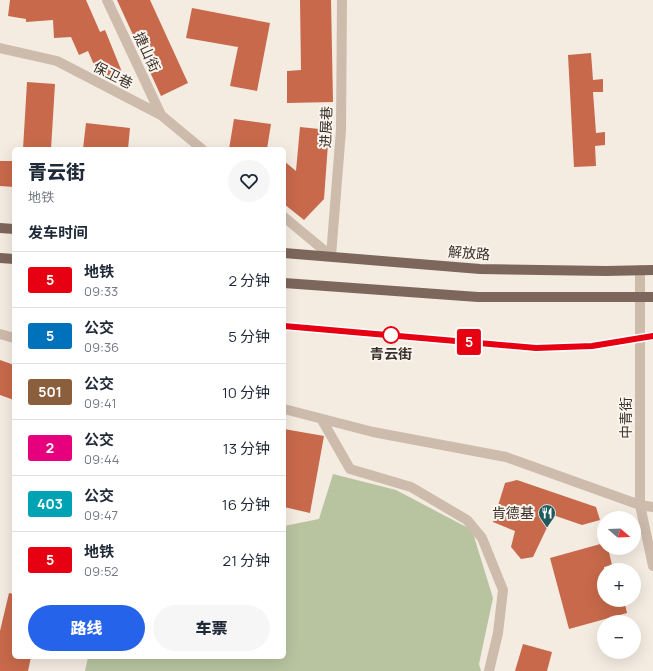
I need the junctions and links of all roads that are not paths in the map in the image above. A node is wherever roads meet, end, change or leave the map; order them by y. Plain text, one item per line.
1 (107, 0) edge
2 (342, 0) edge
3 (0, 48) edge
4 (161, 115) junction
5 (200, 147) edge
6 (286, 219) edge
7 (0, 228) edge
8 (12, 229) edge
9 (286, 253) edge
10 (332, 256) junction
11 (0, 258) edge
12 (12, 259) edge
13 (640, 270) junction
14 (653, 270) edge
15 (286, 283) edge
16 (640, 297) junction
17 (653, 297) edge
18 (0, 334) edge
19 (12, 337) edge
20 (286, 410) edge
21 (322, 420) junction
22 (640, 505) junction
23 (653, 507) edge
24 (653, 566) edge
25 (489, 671) edge

1 - 4 street, 捷山街
2 - 10 street, 进展巷
3 - 4 street, 保卫巷
4 - 5 street, 保卫巷
6 - 10 street
7 - 8 main road
9 - 10 main road, 解放路
10 - 13 main road, 解放路
11 - 12 main road
13 - 14 main road, 解放路
13 - 16 street, 中青街
15 - 16 main road
16 - 17 main road
16 - 22 street, 中青街
18 - 19 street
20 - 21 street
21 - 22 street
21 - 25 street
22 - 23 street
22 - 24 street, 中青街

